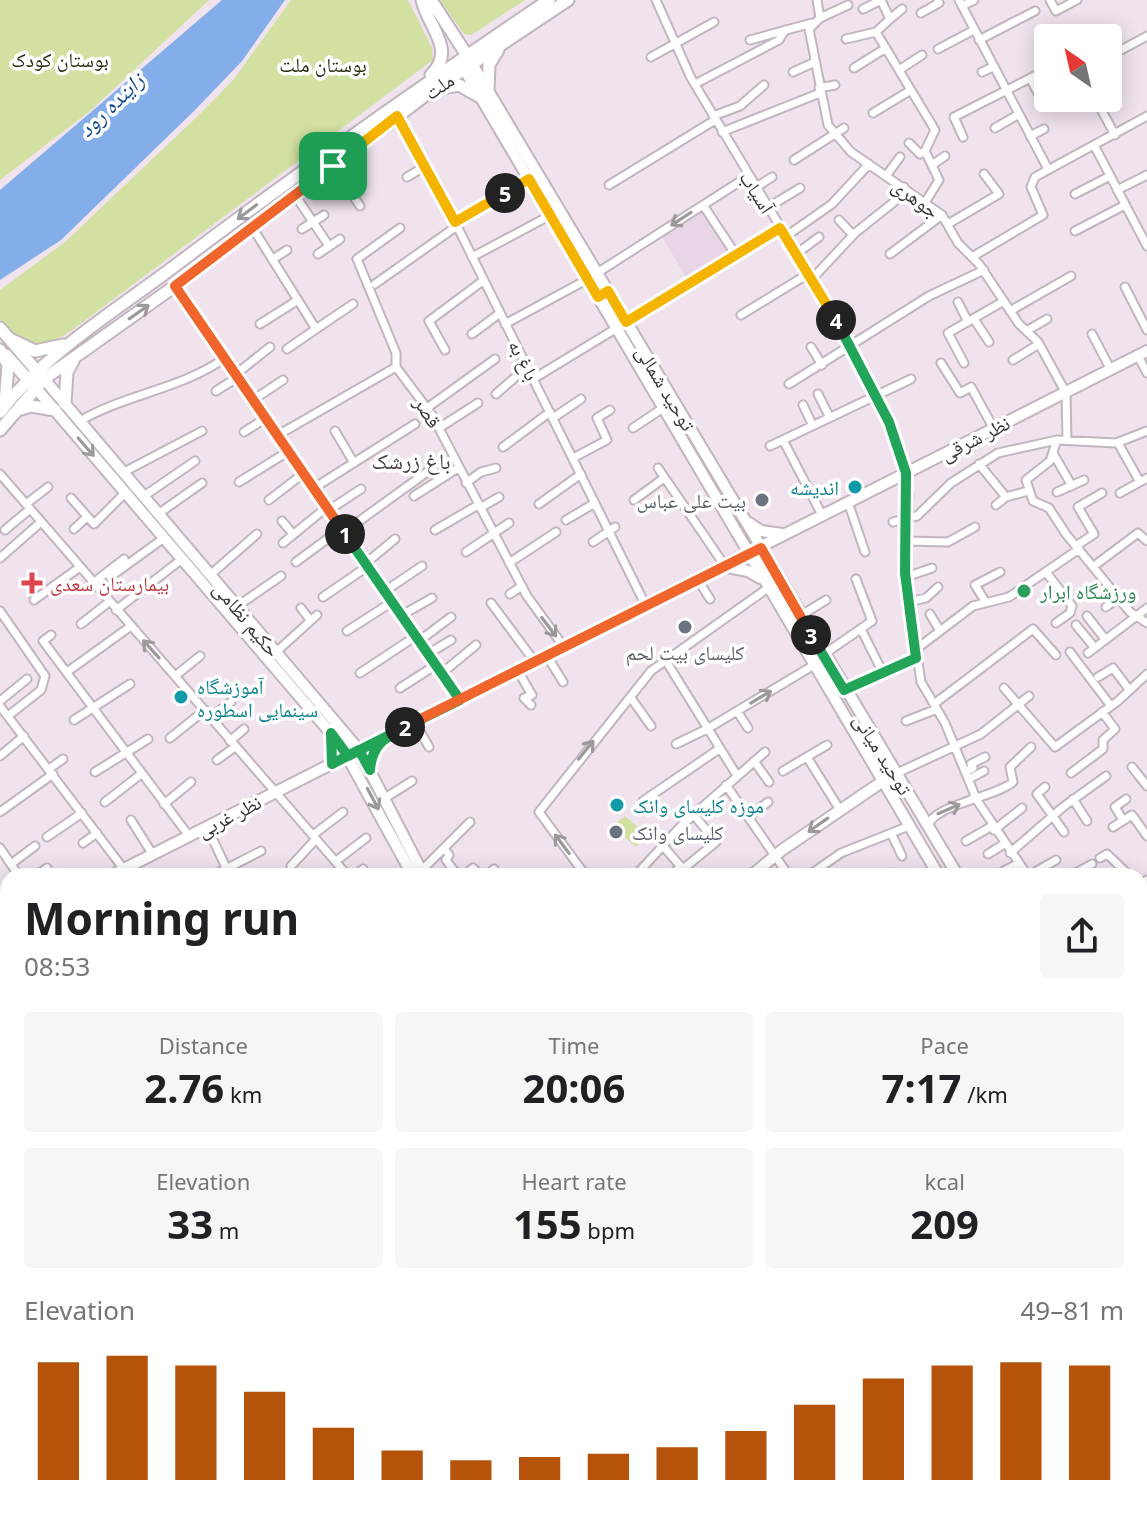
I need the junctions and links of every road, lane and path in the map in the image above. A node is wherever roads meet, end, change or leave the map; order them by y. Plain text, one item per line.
1 (422, 0) edge
2 (431, 0) edge
3 (549, 0) edge
4 (568, 0) edge
5 (656, 0) edge
6 (817, 0) edge
7 (881, 0) edge
8 (938, 0) edge
9 (974, 0) edge
10 (1050, 0) edge
11 (1077, 0) edge
12 (960, 3) edge
13 (848, 5) dead end
14 (863, 9) dead end
15 (902, 9) dead end
16 (1035, 11) dead end
17 (921, 13) dead end
18 (820, 18) junction
19 (890, 19) junction
20 (445, 21) junction
21 (714, 22) dead end
22 (812, 23) junction
23 (785, 30) junction
24 (974, 30) junction
25 (876, 32) junction
26 (1147, 36) edge
27 (502, 38) junction
28 (846, 39) dead end
29 (750, 40) dead end
30 (979, 40) junction
31 (673, 42) junction
32 (886, 48) junction
33 (938, 49) dead end
34 (1122, 49) edge
35 (922, 55) dead end
36 (651, 57) dead end
37 (465, 62) junction
38 (815, 62) junction
39 (993, 67) junction
40 (854, 68) dead end
41 (899, 70) junction
42 (793, 72) dead end
43 (982, 72) dead end
44 (1034, 76) edge
45 (1030, 78) junction
46 (695, 84) junction
47 (764, 85) dead end
48 (835, 85) dead end
49 (1034, 86) edge
50 (425, 89) junction
51 (911, 90) junction
52 (820, 91) junction
53 (1006, 91) junction
54 (484, 94) junction
55 (1102, 112) joint
56 (873, 113) dead end
57 (1019, 114) junction
58 (397, 116) junction
59 (1147, 116) edge
60 (714, 118) junction
61 (1091, 118) dead end
62 (844, 128) dead end
63 (995, 128) dead end
64 (1044, 129) dead end
65 (722, 132) junction
66 (1115, 135) junction
67 (835, 136) junction
68 (1030, 136) junction
69 (963, 137) dead end
70 (909, 143) dead end
71 (1094, 145) junction
72 (1037, 149) junction
73 (925, 151) junction
74 (1027, 152) dead end
75 (945, 156) dead end
76 (900, 157) dead end
77 (794, 160) dead end
78 (869, 164) junction
79 (932, 165) junction
80 (333, 166) junction
81 (424, 167) junction
82 (1048, 169) junction
83 (984, 174) dead end
84 (1147, 175) edge
85 (886, 176) junction
86 (1110, 176) junction
87 (407, 177) dead end
88 (747, 177) junction
89 (772, 177) dead end
90 (529, 179) junction
91 (609, 185) dead end
92 (904, 187) junction
93 (755, 188) junction
94 (800, 188) dead end
95 (1117, 190) junction
96 (1075, 194) dead end
97 (295, 195) junction
98 (926, 201) junction
99 (703, 205) junction
100 (1125, 205) junction
101 (360, 206) dead end
102 (767, 208) junction
103 (324, 215) dead end
104 (551, 215) junction
105 (942, 215) junction
106 (839, 220) dead end
107 (313, 222) junction
108 (456, 224) junction
109 (948, 224) junction
110 (252, 227) junction
111 (400, 228) dead end
112 (780, 228) junction
113 (302, 229) dead end
114 (1075, 231) dead end
115 (853, 235) junction
116 (1145, 236) edge
117 (785, 237) junction
118 (819, 237) dead end
119 (340, 239) dead end
120 (329, 246) junction
121 (1147, 246) edge
122 (287, 250) dead end
123 (318, 254) dead end
124 (796, 254) junction
125 (890, 254) dead end
126 (736, 255) junction
127 (472, 257) junction
128 (972, 257) junction
129 (273, 259) junction
130 (984, 270) junction
131 (593, 276) junction
132 (810, 276) junction
133 (1071, 276) dead end
134 (484, 280) junction
135 (375, 284) dead end
136 (175, 286) junction
137 (1125, 287) dead end
138 (298, 300) junction
139 (1004, 301) junction
140 (958, 302) dead end
141 (353, 304) dead end
142 (1010, 311) junction
143 (500, 313) junction
144 (741, 315) dead end
145 (1047, 319) dead end
146 (971, 320) junction
147 (260, 324) dead end
148 (505, 324) junction
149 (622, 325) junction
150 (0, 328) edge
151 (316, 329) junction
152 (1028, 330) junction
153 (1147, 330) edge
154 (472, 334) dead end
155 (1092, 334) dead end
156 (10, 339) junction
157 (75, 341) junction
158 (989, 342) dead end
159 (1039, 344) junction
160 (270, 347) dead end
161 (811, 347) dead end
162 (852, 347) junction
163 (0, 349) edge
164 (287, 349) dead end
165 (445, 350) dead end
166 (1142, 354) edge
167 (75, 357) junction
168 (225, 358) junction
169 (495, 359) dead end
170 (1013, 360) dead end
171 (941, 363) dead end
172 (964, 363) dead end
173 (822, 365) junction
174 (396, 367) junction
175 (527, 367) junction
176 (1111, 370) junction
177 (1147, 373) edge
178 (237, 376) junction
179 (36, 379) junction
180 (533, 379) junction
181 (911, 379) dead end
182 (283, 380) dead end
183 (789, 384) dead end
184 (216, 391) dead end
185 (1066, 393) junction
186 (496, 394) dead end
187 (818, 394) dead end
188 (875, 395) junction
189 (581, 399) dead end
190 (253, 400) junction
191 (478, 403) dead end
192 (803, 405) dead end
193 (60, 407) junction
194 (427, 408) junction
195 (663, 408) junction
196 (6, 410) edge
197 (610, 410) dead end
198 (551, 415) junction
199 (829, 416) junction
200 (266, 418) junction
201 (80, 421) junction
202 (415, 424) dead end
203 (812, 424) junction
204 (439, 428) junction
205 (633, 428) dead end
206 (994, 429) junction
207 (0, 430) edge
208 (202, 431) dead end
209 (335, 431) dead end
210 (1147, 431) edge
211 (244, 432) dead end
212 (278, 435) junction
213 (783, 440) junction
214 (1057, 440) junction
215 (1067, 440) junction
216 (1118, 443) junction
217 (770, 446) dead end
218 (503, 447) dead end
219 (289, 451) junction
220 (1053, 453) junction
221 (573, 458) junction
222 (195, 461) dead end
223 (354, 463) junction
224 (979, 464) junction
225 (434, 467) dead end
226 (458, 468) junction
227 (496, 468) dead end
228 (658, 468) dead end
229 (124, 472) junction
230 (304, 473) junction
231 (906, 473) junction
232 (0, 474) edge
233 (581, 474) junction
234 (664, 478) junction
235 (1084, 480) dead end
236 (1144, 480) edge
237 (239, 482) dead end
238 (202, 483) dead end
239 (466, 483) junction
240 (1072, 486) junction
241 (48, 487) dead end
242 (314, 488) junction
243 (361, 489) dead end
244 (1028, 491) junction
245 (1057, 492) dead end
246 (125, 493) junction
247 (1102, 493) dead end
248 (1120, 493) dead end
249 (144, 496) junction
250 (414, 496) dead end
251 (499, 497) dead end
252 (1006, 497) junction
253 (71, 498) dead end
254 (269, 500) dead end
255 (634, 500) dead end
256 (848, 502) junction
257 (595, 503) junction
258 (539, 504) dead end
259 (996, 505) dead end
260 (28, 506) junction
261 (479, 506) junction
262 (328, 508) junction
263 (158, 514) junction
264 (822, 515) junction
265 (741, 516) junction
266 (87, 517) junction
267 (908, 519) junction
268 (566, 520) dead end
269 (282, 521) dead end
270 (41, 522) junction
271 (893, 522) dead end
272 (509, 523) dead end
273 (975, 527) dead end
274 (74, 529) dead end
275 (5, 530) dead end
276 (343, 530) junction
277 (435, 530) dead end
278 (612, 530) junction
279 (791, 531) junction
280 (556, 532) dead end
281 (257, 534) dead end
282 (293, 534) junction
283 (494, 535) junction
284 (164, 538) junction
285 (395, 539) dead end
286 (907, 541) junction
287 (1147, 541) edge
288 (593, 542) dead end
289 (283, 543) dead end
290 (761, 548) junction
291 (1078, 548) junction
292 (466, 552) dead end
293 (865, 552) dead end
294 (749, 554) junction
295 (0, 558) edge
296 (124, 559) dead end
297 (182, 559) junction
298 (296, 562) dead end
299 (509, 563) junction
300 (367, 564) junction
301 (422, 566) dead end
302 (725, 566) junction
303 (1094, 566) junction
304 (80, 567) junction
305 (932, 568) dead end
306 (1000, 572) dead end
307 (1046, 572) junction
308 (210, 575) junction
309 (281, 576) dead end
310 (110, 577) dead end
311 (906, 577) junction
312 (856, 579) dead end
313 (698, 580) junction
314 (93, 583) junction
315 (326, 583) dead end
316 (766, 585) junction
317 (522, 586) junction
318 (938, 587) dead end
319 (332, 591) junction
320 (385, 591) junction
321 (862, 592) junction
322 (510, 594) dead end
323 (323, 597) dead end
324 (853, 597) dead end
325 (1119, 597) junction
326 (432, 598) dead end
327 (710, 599) dead end
328 (34, 600) dead end
329 (826, 600) dead end
330 (985, 601) junction
331 (109, 602) junction
332 (392, 602) junction
333 (908, 602) junction
334 (491, 603) dead end
335 (647, 606) junction
336 (236, 607) junction
337 (1106, 607) dead end
338 (301, 608) dead end
339 (1147, 608) edge
340 (116, 610) junction
341 (0, 611) edge
342 (930, 614) dead end
343 (402, 615) junction
344 (1136, 615) junction
345 (800, 616) junction
346 (1087, 616) dead end
347 (451, 617) dead end
348 (9, 623) junction
349 (1056, 623) dead end
350 (1147, 623) edge
351 (81, 624) dead end
352 (1076, 625) dead end
353 (131, 626) junction
354 (0, 630) edge
355 (347, 631) dead end
356 (862, 631) junction
357 (940, 631) junction
358 (51, 635) dead end
359 (418, 638) junction
360 (1105, 639) junction
361 (451, 640) dead end
362 (476, 645) dead end
363 (564, 647) junction
364 (1070, 652) dead end
365 (275, 653) junction
366 (428, 654) junction
367 (915, 654) junction
368 (823, 655) junction
369 (1056, 655) dead end
370 (200, 656) dead end
371 (547, 656) junction
372 (666, 661) junction
373 (535, 662) junction
374 (814, 665) junction
375 (439, 669) junction
376 (518, 671) junction
377 (67, 672) junction
378 (360, 673) dead end
379 (883, 673) junction
380 (1147, 674) edge
381 (175, 676) junction
382 (1098, 677) dead end
383 (27, 679) dead end
384 (563, 682) dead end
385 (130, 684) dead end
386 (400, 688) dead end
387 (1004, 688) dead end
388 (1128, 688) junction
389 (844, 690) junction
390 (1029, 696) dead end
391 (631, 698) junction
392 (460, 700) junction
393 (231, 702) dead end
394 (0, 703) edge
395 (531, 705) dead end
396 (1018, 705) junction
397 (935, 706) junction
398 (1111, 706) junction
399 (92, 708) junction
400 (737, 711) junction
401 (1102, 712) junction
402 (208, 714) junction
403 (8, 716) junction
404 (74, 720) dead end
405 (906, 721) dead end
406 (415, 723) junction
407 (651, 726) dead end
408 (748, 728) dead end
409 (244, 729) dead end
410 (707, 729) junction
411 (331, 733) junction
412 (24, 736) junction
413 (170, 738) dead end
414 (383, 738) junction
415 (148, 739) dead end
416 (232, 744) junction
417 (676, 744) dead end
418 (827, 745) dead end
419 (429, 747) dead end
420 (952, 747) junction
421 (1031, 747) dead end
422 (719, 749) junction
423 (1103, 749) junction
424 (359, 750) junction
425 (765, 752) dead end
426 (128, 754) junction
427 (0, 756) edge
428 (348, 756) junction
429 (807, 757) junction
430 (985, 757) dead end
431 (63, 759) dead end
432 (1111, 759) dead end
433 (217, 760) dead end
434 (754, 761) junction
435 (332, 764) junction
436 (1132, 767) dead end
437 (783, 771) dead end
438 (984, 771) dead end
439 (51, 772) junction
440 (95, 772) dead end
441 (365, 772) junction
442 (1071, 773) dead end
443 (141, 774) junction
444 (736, 774) junction
445 (895, 774) junction
446 (967, 776) junction
447 (1106, 776) dead end
448 (412, 781) dead end
449 (191, 782) dead end
450 (769, 782) dead end
451 (883, 782) junction
452 (726, 785) junction
453 (1147, 786) edge
454 (1045, 787) dead end
455 (277, 792) junction
456 (385, 798) junction
457 (976, 798) junction
458 (1073, 799) junction
459 (1126, 799) dead end
460 (643, 801) dead end
461 (105, 802) dead end
462 (768, 802) dead end
463 (164, 804) junction
464 (1022, 808) dead end
465 (840, 810) junction
466 (0, 812) edge
467 (343, 812) dead end
468 (82, 813) junction
469 (694, 815) junction
470 (1053, 816) junction
471 (748, 817) junction
472 (131, 820) dead end
473 (1123, 820) junction
474 (1087, 821) dead end
475 (470, 822) dead end
476 (909, 826) junction
477 (207, 827) junction
478 (928, 827) junction
479 (1113, 827) dead end
480 (993, 828) junction
481 (1064, 832) dead end
482 (97, 833) junction
483 (892, 835) junction
484 (189, 836) junction
485 (1147, 836) edge
486 (47, 837) dead end
487 (314, 837) junction
488 (366, 838) dead end
489 (966, 841) dead end
490 (83, 843) dead end
491 (1004, 844) junction
492 (35, 846) dead end
493 (663, 846) junction
494 (0, 848) edge
495 (444, 848) junction
496 (261, 851) dead end
497 (1120, 851) dead end
498 (1010, 853) junction
499 (988, 854) dead end
500 (153, 855) junction
501 (775, 856) junction
502 (902, 856) dead end
503 (1100, 858) dead end
504 (1056, 860) dead end
505 (1113, 860) junction
506 (336, 861) junction
507 (1019, 863) junction
508 (11, 864) junction
509 (1092, 864) dead end
510 (291, 866) dead end
511 (14, 868) edge
512 (124, 868) edge
513 (133, 868) edge
514 (226, 868) edge
515 (234, 868) edge
516 (343, 868) edge
517 (416, 868) edge
518 (416, 868) edge
519 (425, 868) edge
520 (453, 868) edge
521 (580, 868) edge
522 (642, 868) edge
523 (682, 868) edge
524 (686, 868) edge
525 (761, 868) edge
526 (783, 868) edge
527 (819, 868) edge
528 (934, 868) edge
529 (953, 868) edge
530 (1009, 868) edge
531 (1022, 868) edge
532 (1042, 868) edge
533 (1085, 868) edge
534 (1122, 868) edge
535 (136, 1516) edge
536 (143, 1516) edge

1 - 37 main road
1 - 50 main road
2 - 20 main road
3 - 27 main road, ملت
4 - 27 main road, ملت
5 - 31 street, آسیاب
6 - 18 street
7 - 14 street
7 - 19 street
8 - 17 street
9 - 12 street
10 - 11 street
12 - 24 street
13 - 18 street
15 - 19 street
16 - 30 street
18 - 22 street
19 - 25 street
20 - 27 main road
20 - 37 main road
21 - 31 street
22 - 23 street
22 - 38 street
23 - 29 street
23 - 46 street
24 - 30 street
24 - 33 street
25 - 28 street
25 - 32 street
26 - 34 street
27 - 37 main road, ملت
27 - 54 main road
30 - 39 street
31 - 36 street
31 - 46 street, آسیاب
32 - 40 street
32 - 41 street
35 - 41 street
37 - 50 main road, ملت
37 - 54 main road, توحید شمالی
38 - 42 street
38 - 52 street
39 - 43 street
39 - 53 street
41 - 51 street
44 - 45 street
45 - 49 street
45 - 53 street
46 - 60 street, آسیاب
47 - 60 street
48 - 52 street
50 - 54 main road
50 - 58 main road, ملت
50 -> 157 main road, ملت
51 - 56 street
51 - 73 street
52 - 65 street
52 - 67 street
53 - 57 street
53 - 69 street
54 - 90 main road, توحید شمالی
54 - 131 main road, توحید شمالی
55 - 61 street
55 - 66 street
57 - 63 street
57 - 68 street
58 - 80 main road, ملت
58 - 81 street, باغ به
59 - 66 street
60 - 65 street, آسیاب
60 - 91 street
62 - 67 street
64 - 68 street
65 - 88 street, آسیاب
66 - 71 street
67 - 77 street
67 - 78 street, جوهری
68 - 72 street
70 - 73 street
71 - 82 street
71 - 86 street
72 - 74 street
72 - 82 street
73 - 79 street
75 - 79 street
76 - 85 street
78 - 85 street, جوهری
78 - 117 street
79 - 98 street
80 - 97 main road, ملت
80 - 101 street
81 - 87 street
81 - 108 street, باغ به
82 - 128 street
83 - 109 street
84 - 95 street
85 - 92 street, جوهری
86 - 95 street
86 - 96 street
88 - 93 street, آسیاب
88 - 99 street
89 - 93 street
90 - 104 main road, توحید شمالی
90 - 108 street
92 - 98 street, جوهری
92 - 115 street
93 - 102 street, آسیاب
94 - 102 street
95 - 100 street
97 - 107 street
97 - 110 main road, ملت
98 - 105 street, جوهری
99 - 126 street
99 -> 131 street
100 - 114 street
100 - 116 street
102 - 112 street, آسیاب
103 - 107 street
104 - 127 street
104 - 131 main road, توحید شمالی
105 - 109 street, جوهری
105 - 125 street
106 - 115 street
107 - 113 street
107 - 120 street
108 - 127 street, باغ به
108 - 135 street
109 - 128 street, جوهری
110 - 129 street
110 - 136 main road, ملت
111 - 174 street, قصر
112 - 117 street, آسیاب
112 - 126 street
115 - 132 street
116 - 121 street
117 - 124 street, آسیاب
118 - 124 street
119 - 120 street
120 - 123 street
122 - 129 street
124 - 132 street, آسیاب
126 - 149 street
127 - 134 street, باغ به
128 - 130 street, جوهری
129 - 138 street
130 - 139 street, جوهری
130 - 162 street
131 - 148 street
131 - 149 main road, توحید شمالی
132 - 144 street
132 - 162 street, آسیاب
133 - 142 street
134 - 143 street, باغ به
134 - 165 street
167 -> 136 main road, ملت
136 - 168 main road
137 - 153 street
138 - 147 street
138 - 151 street
139 - 142 street, جوهری
139 - 146 street
140 - 146 street
141 - 151 street
142 - 152 street, جوهری
143 - 148 street, باغ به
143 - 154 street
145 - 152 street
146 - 158 street
146 - 172 street
148 - 175 street, باغ به
149 - 180 street
149 - 195 main road, توحید شمالی
149 - 265 main road, توحید شمالی
150 - 156 main road
151 - 164 street
152 - 159 street, جوهری
155 - 176 street
156 - 157 main road
156 - 179 main road
157 - 179 main road, ملت
159 - 170 street
159 - 185 street, جوهری
160 - 178 street
161 - 173 street
162 - 173 street
162 - 188 street, آسیاب
163 - 179 main road
163 - 196 main road
166 - 176 main road, نظر شرقی
166 - 177 street
167 - 179 main road, ملت
167 - 193 main road
168 - 178 main road
168 - 201 street
169 - 194 street
171 - 206 street
173 - 183 street
174 - 194 street, قصر
174 - 212 street
175 - 180 street, باغ به
175 - 186 street
176 - 185 main road, نظر شرقی
178 - 184 street
178 - 190 main road
179 - 193 main road, حکیم نظامی
179 - 196 main road
180 - 198 street, باغ به
181 - 188 street
182 - 190 street
185 - 206 main road, نظر شرقی
185 - 215 street
187 - 199 street
188 - 199 street
188 - 231 street, آسیاب
189 - 198 street
190 - 200 main road
191 - 204 street
192 - 203 street
193 - 196 main road
193 - 201 main road, حکیم نظامی
193 -> 246 main road, حکیم نظامی
194 - 204 street, قصر
195 - 205 street
195 - 294 main road, توحید شمالی
196 - 207 main road
197 - 221 street
198 - 218 street
198 - 221 street, باغ به
199 - 203 street
200 - 211 street
200 - 212 main road
201 - 229 main road, حکیم نظامی
202 - 223 street
203 - 213 street
204 - 226 street, قصر
206 - 231 main road, نظر شرقی
208 - 229 street
209 - 223 street
210 - 216 street
212 - 219 main road
213 - 217 street
213 - 264 street
214 - 215 street
214 - 220 street
214 - 224 street
215 - 216 street
216 - 236 street
219 - 230 main road
219 - 237 street
220 - 240 street
220 - 244 street
221 - 233 street, باغ به
222 - 249 street
223 - 242 street
224 - 252 street
224 - 267 street
225 - 276 street
226 - 239 street, قصر
226 - 250 street
227 - 239 street
228 - 234 street
229 - 249 main road, حکیم نظامی
230 - 242 main road
230 - 254 street
231 - 256 main road, نظر شرقی
231 - 267 street, آسیاب
232 - 260 street
233 - 257 street, باغ به
233 - 258 street
234 - 255 street
234 - 302 street
235 - 240 street
236 - 248 street
238 - 263 street
239 - 261 street, قصر
240 - 245 street
241 - 260 street
242 - 262 main road
243 - 262 street
244 - 252 street
244 - 291 street
246 - 266 street
246 - 284 main road, حکیم نظامی
247 - 291 street
249 - 263 main road, حکیم نظامی
251 - 261 street
252 - 259 street
253 - 266 street
256 - 264 main road, نظر شرقی
256 - 293 street
257 - 268 street
257 - 278 street, باغ به
260 - 270 street
260 - 275 street
261 - 277 street
261 - 283 street, قصر
262 - 276 main road
262 - 282 street
263 - 308 main road, حکیم نظامی
264 - 279 main road, نظر شرقی
265 - 279 main road
265 - 290 main road, توحید شمالی
266 - 274 street
267 - 271 street
267 - 286 street, آسیاب
269 - 282 street
270 - 295 street
270 - 304 street
272 - 283 street
273 - 286 street
276 - 298 street
276 - 300 main road
278 - 288 street
278 - 335 street, باغ به
279 - 290 main road, نظر شرقی
280 - 299 street
281 - 308 street
282 - 289 street
283 - 292 street
283 - 299 street, قصر
284 - 297 main road, حکیم نظامی
284 - 310 street
285 - 300 street
286 - 311 street, آسیاب
287 - 303 street
290 - 294 main road, نظر شرقی
290 - 345 main road, توحید میانی
291 - 303 street
291 - 307 street
294 - 302 main road, نظر شرقی
294 - 316 main road, توحید میانی
296 - 314 street
297 - 340 street
297 - 411 main road, حکیم نظامی
299 - 317 street, قصر
300 - 319 street
300 - 320 main road
301 - 320 street
302 - 313 main road, نظر شرقی
302 - 316 main road
303 - 325 street
304 - 314 street
304 - 328 street
305 - 311 street
306 - 330 street
307 - 330 street
307 - 349 street
308 - 336 main road, حکیم نظامی
309 - 336 street
311 - 333 street, آسیاب
312 - 321 street
313 - 327 street
313 - 335 main road, نظر شرقی
314 - 331 street
315 - 319 street
316 - 372 street
316 - 374 main road, توحید میانی
317 - 322 street
317 -> 363 street, قصر
318 - 333 street
319 - 323 street
320 - 332 main road
321 - 324 street
321 - 356 street
325 - 337 street
325 - 344 street
326 - 343 street
329 - 345 street
330 - 357 street
331 - 340 street
331 - 351 street
332 - 343 main road
332 - 355 street
333 - 367 street, آسیاب
334 - 373 street
335 - 363 main road, نظر شرقی
336 - 365 main road, حکیم نظامی
338 - 365 street
339 - 344 street
340 - 353 street
341 - 348 street
342 - 357 street
343 - 359 main road
344 - 350 street
344 - 360 street
345 - 368 main road, توحید میانی
346 - 360 street
347 - 359 street
348 - 354 street
348 - 403 street
352 - 360 street
353 - 377 street
381 -> 353 street
356 - 368 street
356 - 379 street
357 - 367 street
358 - 377 street
359 - 366 main road
359 - 378 street
361 - 366 street
362 - 375 street
363 - 371 main road, نظر شرقی
364 - 398 street
365 - 424 main road, حکیم نظامی
366 - 375 main road
367 - 379 street
367 - 397 street, آسیاب
368 - 389 main road, توحید میانی
369 - 397 street
370 - 381 street
371 - 373 main road, نظر غربی
371 - 384 street
372 - 391 street
372 - 410 street
373 - 376 main road, نظر غربی
400 -> 374 street
374 - 451 main road, توحید میانی
375 - 386 street
375 - 392 main road
376 - 392 main road, نظر غربی
376 - 395 street
377 - 399 street
379 - 389 street
380 - 388 street
381 - 402 street
382 - 388 street
383 - 394 street
385 - 399 street
387 - 396 street
388 - 398 street
389 - 445 main road, توحید میانی
390 - 396 street
391 - 407 street
521 -> 391 street
392 - 406 main road, نظر غربی
393 - 402 street
394 - 403 street
396 - 401 street
396 - 420 street
397 - 405 street
397 - 420 street, آسیاب
398 - 401 street
399 - 404 street
399 - 426 street
400 - 408 street
400 - 410 street
401 - 423 street
402 - 413 street
402 - 416 street
403 - 412 street
406 - 414 main road, نظر غربی
406 - 419 street
409 - 416 street
410 - 417 street
410 - 422 street
411 - 428 main road, حکیم نظامی
411 - 435 main road
412 - 427 street
412 - 439 street
414 - 424 main road, نظر غربی
414 - 441 main road
415 - 426 street
416 - 433 street
416 - 455 street
418 - 429 street
420 - 445 street
420 - 446 street
420 - 457 street
421 - 457 street
422 - 444 street
422 - 460 street
423 - 432 street
423 - 442 street
424 - 428 main road, نظر غربی
424 - 441 main road, حکیم نظامی
425 - 434 street
426 - 440 street
426 - 443 street
428 - 435 main road, نظر غربی
428 - 441 main road, حکیم نظامی
429 - 437 street
429 - 465 street
430 - 446 street
431 - 439 street
434 - 444 street
434 - 450 street
435 - 441 main road
435 - 455 main road, نظر غربی
436 - 453 street
438 - 446 street
439 - 466 street
439 - 468 street
441 - 456 main road, حکیم نظامی
441 -> 517 main road, حکیم نظامی
443 - 461 street
443 - 463 street
444 - 452 street
445 - 451 main road
445 - 478 main road, توحید میانی
446 - 457 street
447 - 458 street
448 - 456 street
449 - 463 street
451 - 465 main road
451 - 476 main road, توحید میانی
452 - 469 street
452 - 471 street
454 - 470 street
455 - 477 main road, نظر غربی
455 - 487 street
456 - 518 main road, حکیم نظامی
478 -> 457 street
457 - 480 street
458 - 470 street
458 - 474 street
459 - 473 street
462 - 471 street
463 - 484 street
464 - 480 street
465 -> 501 main road
467 - 487 street
468 - 482 street
468 - 486 street
469 - 493 street
469 - 524 street
470 - 481 street
470 - 498 street
471 - 501 street
472 - 500 street
473 - 479 street
473 - 485 street
475 - 495 street
476 - 483 street
476 - 528 main road, توحید میانی
477 - 484 main road, نظر غربی
477 - 514 street
478 - 529 main road, توحید میانی
480 - 489 street
480 - 491 street
482 - 490 street
482 - 512 street
483 - 502 street
483 - 527 street
484 - 500 main road, نظر غربی
487 - 506 street
487 - 510 street
488 - 506 street
491 - 498 street
491 - 499 street
492 - 508 street
493 - 522 street
493 - 523 street
494 - 508 street
495 - 519 street
495 - 520 street
496 - 515 street
497 - 505 street
498 - 507 street
500 - 513 main road, نظر غربی
501 - 525 main road
501 - 526 street
503 - 505 street
504 - 532 street
505 - 534 street
506 - 516 street
507 - 530 street
507 - 531 street
508 - 511 street
509 - 533 street
535 - 536 street

